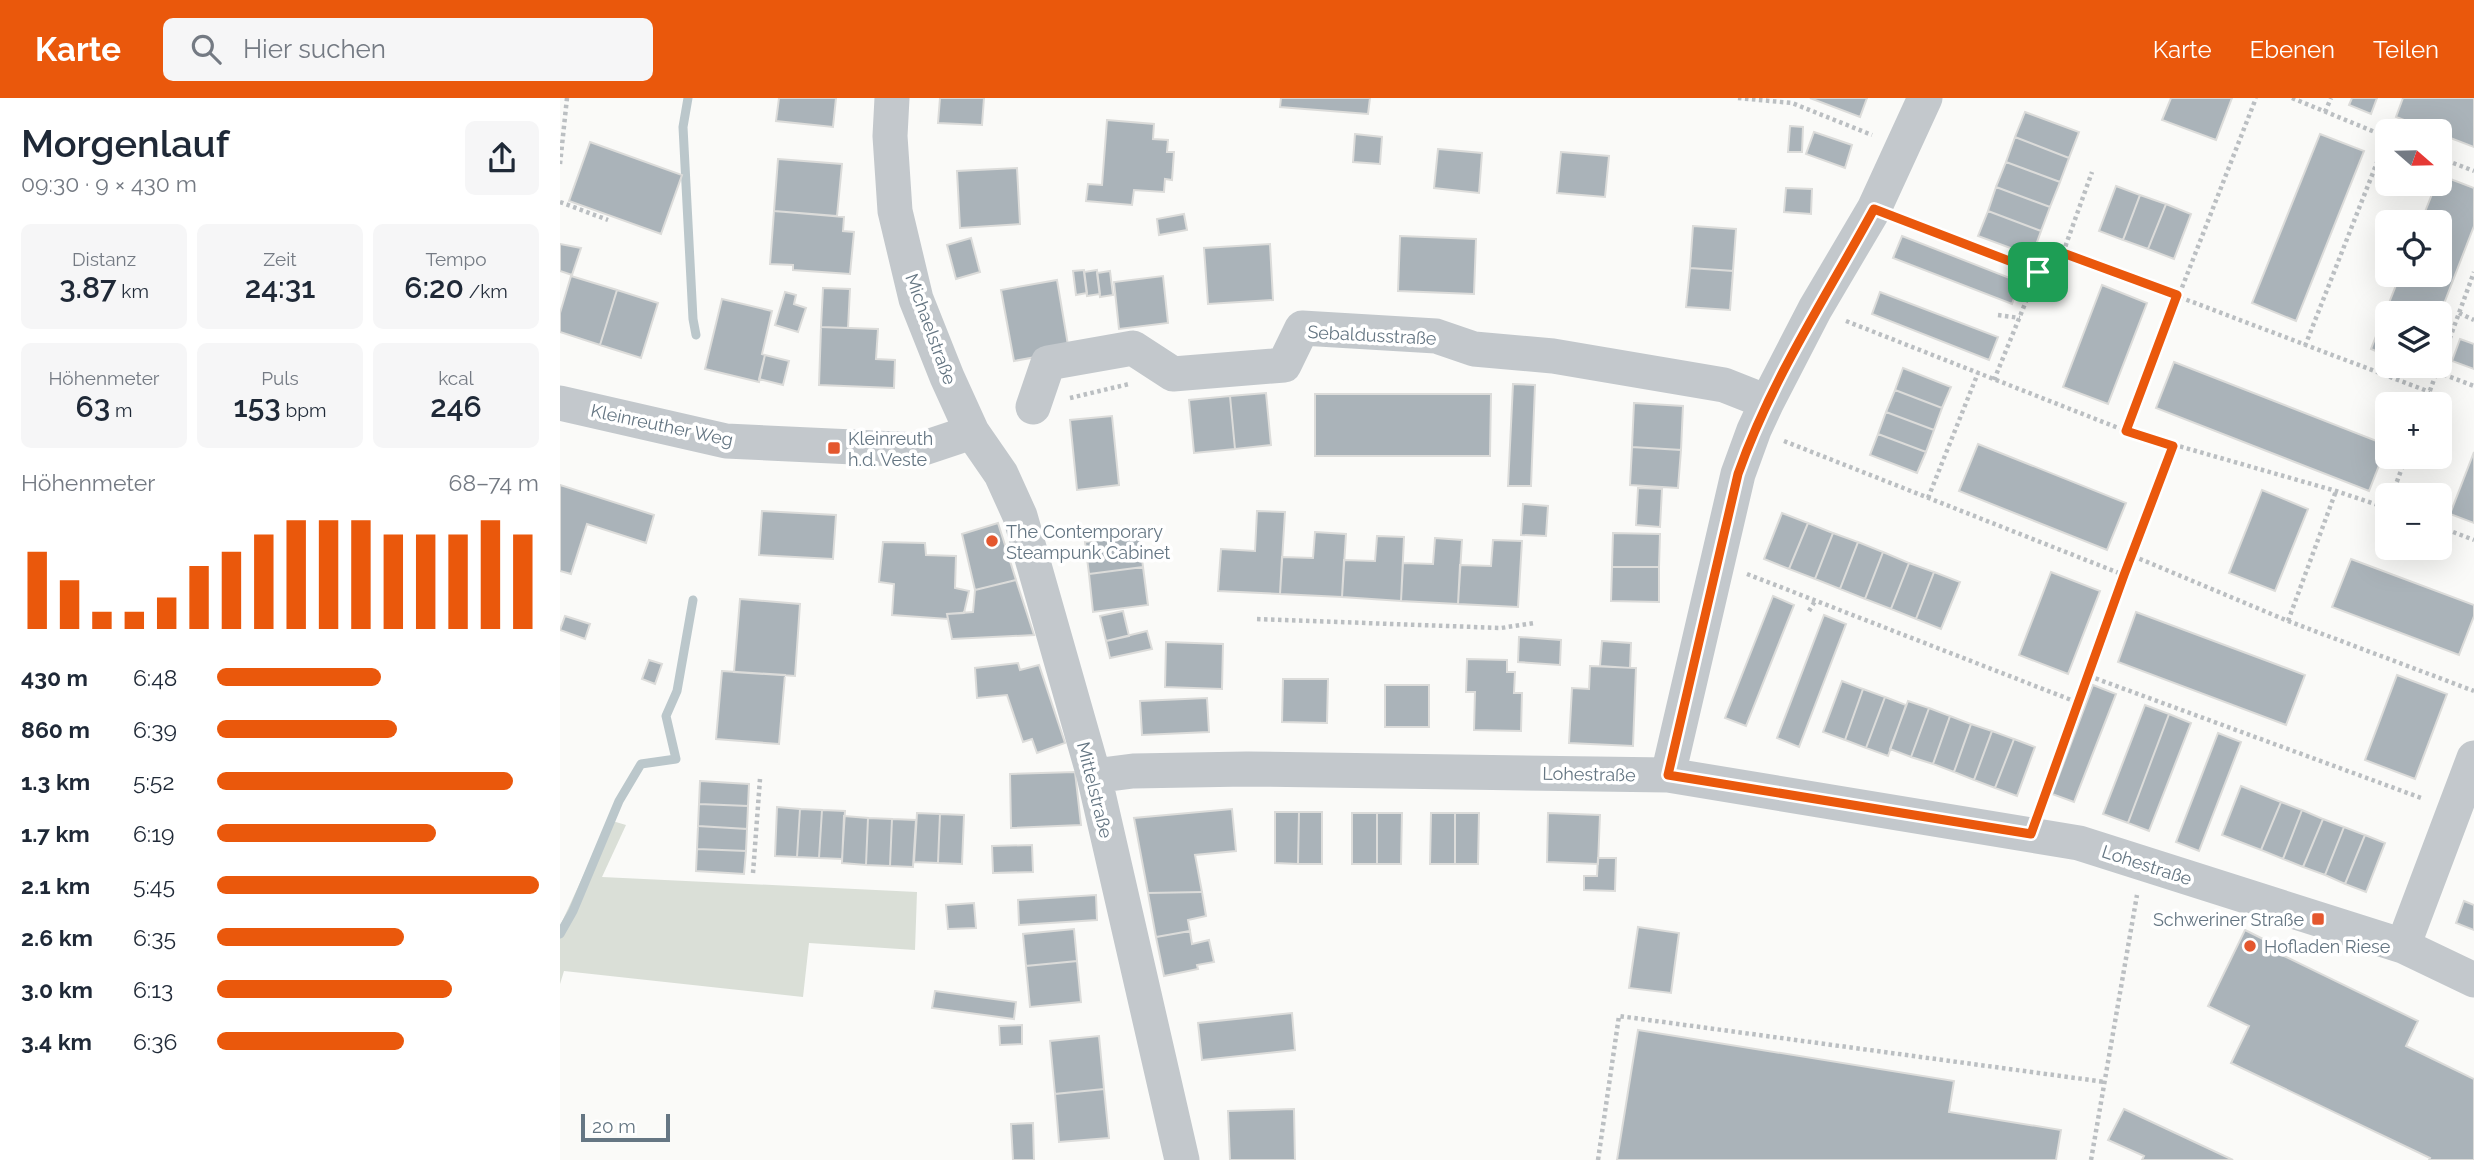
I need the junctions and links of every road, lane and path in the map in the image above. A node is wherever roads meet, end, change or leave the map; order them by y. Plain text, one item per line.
1 (566, 98) edge
2 (892, 98) edge
3 (1738, 98) edge
4 (1925, 98) edge
5 (2256, 98) edge
6 (2292, 98) edge
7 (2332, 98) edge
8 (2325, 111) junction
9 (2375, 132) edge
10 (1902, 147) junction
11 (2452, 163) edge
12 (560, 164) edge
13 (2375, 168) edge
14 (2474, 171) edge
15 (2092, 172) dead end
16 (560, 202) edge
17 (1874, 209) junction
18 (608, 220) dead end
19 (2063, 253) junction
20 (2038, 272) junction
21 (2474, 272) edge
22 (2177, 295) junction
23 (1815, 309) junction
24 (2459, 313) junction
25 (1998, 315) dead end
26 (2020, 318) junction
27 (2474, 320) edge
28 (2452, 332) edge
29 (2305, 346) junction
30 (1978, 373) junction
31 (1173, 374) junction
32 (2435, 378) edge
33 (2452, 378) edge
34 (1994, 380) junction
35 (2474, 386) edge
36 (2430, 392) joint
37 (560, 403) edge
38 (1033, 407) joint
39 (1760, 416) junction
40 (2126, 431) junction
41 (972, 432) junction
42 (2173, 446) junction
43 (2336, 491) junction
44 (1928, 498) junction
45 (2375, 504) edge
46 (2452, 532) edge
47 (2474, 540) edge
48 (2133, 556) junction
49 (1717, 563) junction
50 (2124, 575) junction
51 (1815, 601) junction
52 (1809, 611) dead end
53 (1256, 619) dead end
54 (2288, 621) junction
55 (1534, 623) dead end
56 (2089, 676) junction
57 (2474, 691) edge
58 (2079, 703) junction
59 (2474, 758) edge
60 (1668, 775) junction
61 (1094, 776) junction
62 (760, 779) dead end
63 (2454, 810) junction
64 (2031, 834) junction
65 (2152, 868) junction
66 (753, 873) dead end
67 (2403, 946) junction
68 (2474, 980) edge
69 (2105, 1082) junction
70 (1182, 1160) edge
71 (1598, 1160) edge
72 (2091, 1160) edge

1 - 12 path
2 - 41 street, Michaelstraße
3 - 10 path
4 - 10 street
5 - 22 path
6 - 8 path
7 - 8 path
8 - 9 path
10 - 17 street
11 - 14 path
13 - 29 path
15 - 19 path
16 - 18 path
17 - 20 path
17 - 23 street
19 - 20 path
19 - 22 path
20 - 26 path
21 - 24 path
22 - 29 path
22 - 40 path
23 - 30 path
23 - 39 street
24 - 27 path
24 - 28 path
25 - 26 path
26 - 34 path
29 - 36 path
30 - 34 path
30 - 44 path
31 - 38 path
31 - 38 street
31 - 39 street, Sebaldusstraße
32 - 36 path
33 - 35 path
34 - 40 path
37 - 41 street, Kleinreuther Weg
39 - 44 path
39 - 49 street
40 - 42 path
41 - 61 street, Mittelstraße
42 - 43 path
42 - 48 path
43 - 45 path
43 - 54 path
44 - 50 path
46 - 47 path
48 - 50 path
48 - 54 path
49 - 51 path
49 - 60 street
50 - 56 path
51 - 52 path
51 - 58 path
53 - 55 path
54 - 57 path
56 - 58 path
56 - 63 path
58 - 64 path
59 - 63 street
60 - 61 street, Lohestraße
60 - 64 street, Lohestraße
61 - 70 street, Mittelstraße
62 - 66 path
63 - 67 street
64 - 65 street, Lohestraße
65 - 67 street, Lohestraße
65 - 69 path
67 - 68 street, Lohestraße
69 - 71 path
69 - 72 path

